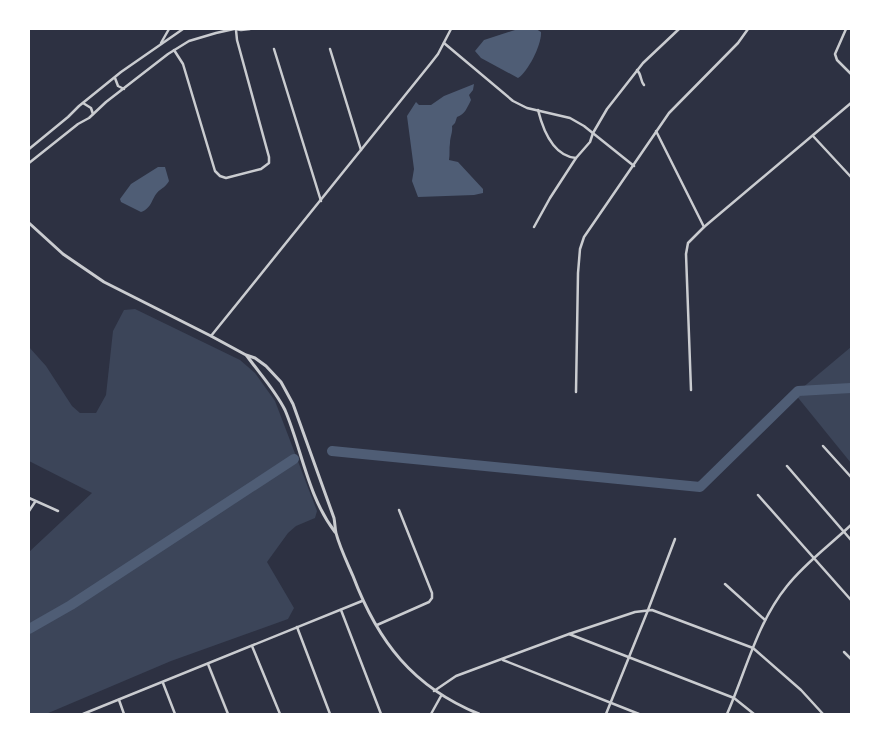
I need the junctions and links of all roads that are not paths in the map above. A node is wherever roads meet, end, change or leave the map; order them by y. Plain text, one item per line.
1 (169, 29) edge
2 (183, 29) edge
3 (235, 29) edge
4 (250, 29) edge
5 (451, 29) edge
6 (679, 29) edge
7 (748, 29) edge
8 (846, 29) edge
9 (444, 43) junction
10 (160, 45) junction
11 (274, 49) dead end
12 (330, 49) dead end
13 (174, 50) junction
14 (637, 70) junction
15 (851, 74) edge
16 (115, 78) junction
17 (644, 85) dead end
18 (125, 89) junction
19 (83, 103) junction
20 (851, 103) edge
21 (538, 110) junction
22 (93, 114) junction
23 (656, 131) junction
24 (593, 133) junction
25 (812, 136) junction
26 (29, 149) edge
27 (361, 150) junction
28 (576, 158) junction
29 (29, 163) edge
30 (634, 166) junction
31 (851, 177) edge
32 (321, 201) junction
33 (29, 223) edge
34 (704, 227) junction
35 (534, 228) dead end
36 (211, 336) junction
37 (246, 355) junction
38 (691, 390) dead end
39 (576, 392) dead end
40 (823, 446) dead end
41 (787, 466) dead end
42 (851, 477) edge
43 (758, 495) dead end
44 (29, 498) edge
45 (35, 502) junction
46 (400, 510) dead end
47 (29, 511) edge
48 (58, 511) dead end
49 (851, 525) edge
50 (336, 532) junction
51 (844, 532) junction
52 (675, 539) dead end
53 (851, 540) edge
54 (814, 559) junction
55 (725, 584) dead end
56 (851, 600) edge
57 (362, 601) junction
58 (341, 610) junction
59 (648, 610) junction
60 (765, 620) junction
61 (375, 626) junction
62 (297, 627) junction
63 (569, 634) junction
64 (394, 642) dead end
65 (252, 646) junction
66 (389, 646) junction
67 (753, 648) junction
68 (844, 652) dead end
69 (630, 656) junction
70 (503, 659) junction
71 (851, 659) edge
72 (208, 664) junction
73 (163, 683) junction
74 (434, 691) junction
75 (441, 696) junction
76 (734, 698) junction
77 (119, 700) junction
78 (611, 703) junction
79 (83, 714) edge
80 (124, 714) edge
81 (175, 714) edge
82 (228, 714) edge
83 (280, 714) edge
84 (330, 714) edge
85 (381, 714) edge
86 (431, 714) edge
87 (479, 714) edge
88 (606, 714) edge
89 (639, 714) edge
90 (727, 714) edge
91 (754, 714) edge
92 (824, 714) edge

1 - 10 street
2 - 10 street
3 - 4 street
3 - 13 street
3 - 13 street
5 - 9 street
6 - 14 street
7 - 23 street
8 - 15 street
9 - 21 street
9 - 27 street
10 - 16 street
11 - 32 street
12 - 27 street
13 - 18 street
14 - 17 street
14 - 24 street
16 - 18 street
16 - 19 street
18 - 22 street
19 - 22 street
19 - 26 street
20 - 25 street
21 - 24 street
21 - 28 street
22 - 29 street
23 - 30 street
23 - 34 street
24 - 28 street
24 - 30 street
25 - 31 street
25 - 34 street
27 - 32 street
28 - 35 street
30 - 39 street
32 - 36 street
33 - 36 street
34 - 38 street
36 - 37 street
37 - 50 street
37 - 50 street
40 - 42 street
41 - 51 street
43 - 54 street
44 - 45 street
45 - 47 street
45 - 48 street
46 - 61 street
49 - 51 street
50 - 57 street
51 - 53 street
51 - 54 street
52 - 59 street
54 - 56 street
54 - 60 street
55 - 60 street
57 - 58 street
57 - 61 street
58 - 62 street
58 - 85 street
59 - 63 street
59 - 67 street
59 - 69 street
60 - 67 street
61 - 66 street
62 - 65 street
62 - 84 street
63 - 69 street
63 - 70 street
64 - 66 street
65 - 72 street
65 - 83 street
66 - 74 street
67 - 76 street
67 - 92 street
68 - 71 street
69 - 76 street
69 - 78 street
70 - 74 street
70 - 78 street
72 - 73 street
72 - 82 street
73 - 77 street
73 - 81 street
74 - 75 street
75 - 86 street
75 - 87 street
76 - 90 street
76 - 91 street
77 - 79 street
77 - 80 street
78 - 88 street
78 - 89 street

